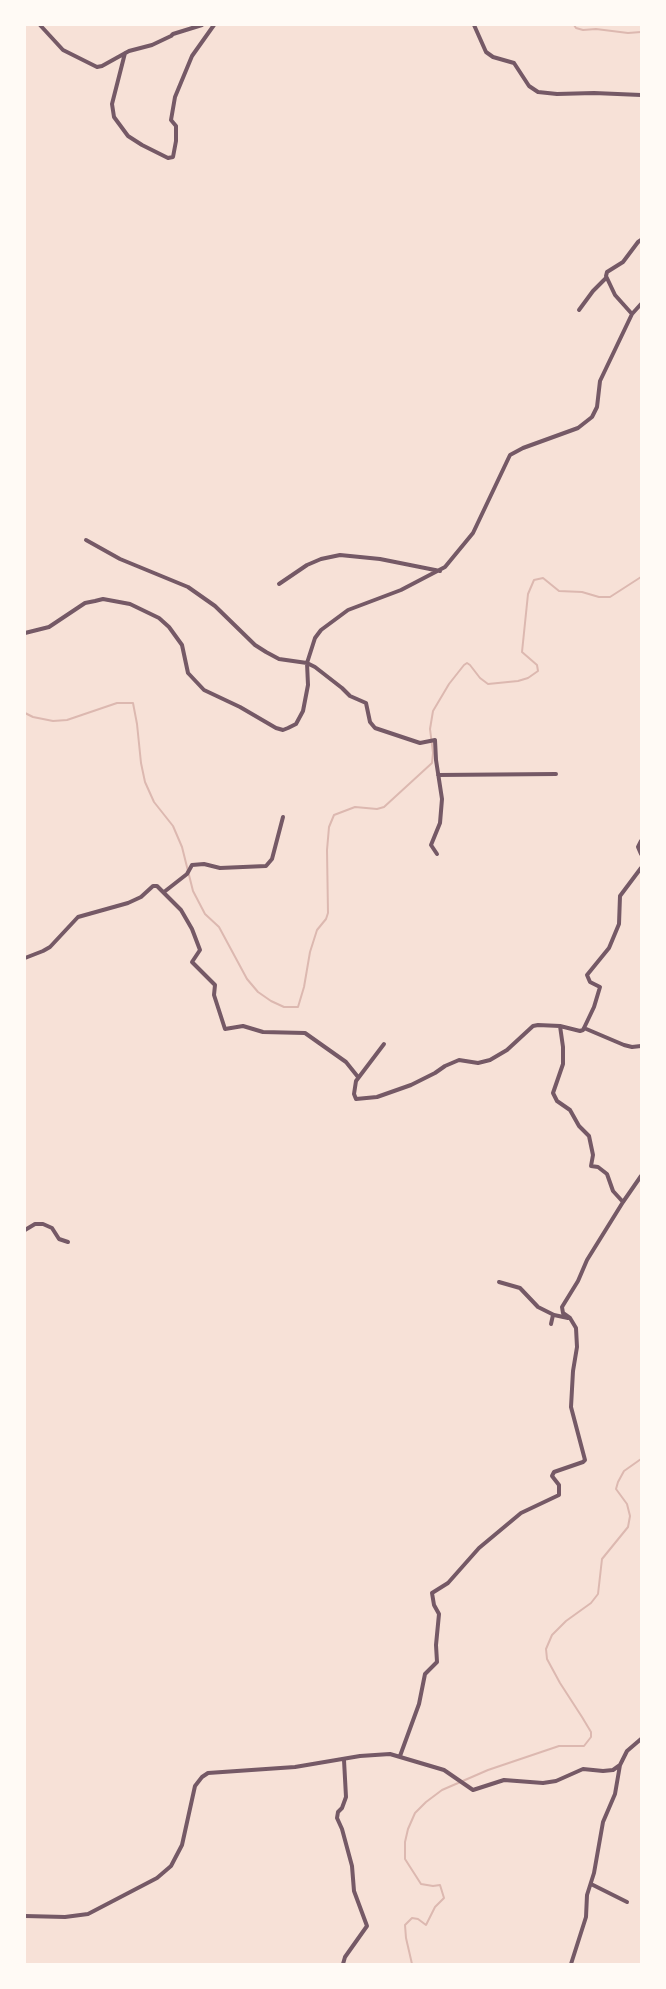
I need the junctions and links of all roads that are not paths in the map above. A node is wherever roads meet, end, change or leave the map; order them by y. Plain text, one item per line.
1 (40, 25) edge
2 (202, 25) edge
3 (214, 25) edge
4 (474, 25) edge
5 (125, 53) junction
6 (641, 94) edge
7 (641, 240) edge
8 (606, 278) junction
9 (641, 304) edge
10 (579, 310) dead end
11 (632, 314) junction
12 (86, 540) dead end
13 (440, 571) junction
14 (279, 584) dead end
15 (25, 633) edge
16 (307, 662) junction
17 (556, 774) dead end
18 (438, 775) junction
19 (282, 817) dead end
20 (641, 841) edge
21 (438, 854) dead end
22 (641, 854) edge
23 (641, 868) edge
24 (164, 892) junction
25 (25, 958) edge
26 (560, 1026) junction
27 (584, 1028) junction
28 (384, 1044) dead end
29 (641, 1046) edge
30 (358, 1077) junction
31 (641, 1176) edge
32 (623, 1202) junction
33 (25, 1230) edge
34 (68, 1242) dead end
35 (499, 1282) dead end
36 (553, 1315) junction
37 (570, 1318) junction
38 (551, 1324) dead end
39 (641, 1739) edge
40 (400, 1756) junction
41 (344, 1760) junction
42 (620, 1765) junction
43 (591, 1884) junction
44 (627, 1902) dead end
45 (25, 1916) edge
46 (343, 1964) edge
47 (571, 1964) edge

1 - 5 street
2 - 5 street
3 - 5 street
4 - 6 street
7 - 8 street
8 - 10 street
8 - 11 street
9 - 11 street
11 - 13 street
12 - 16 street
13 - 14 street
13 - 16 street
15 - 16 street
16 - 18 street
17 - 18 street
18 - 21 street
19 - 24 street
20 - 22 street
23 - 27 street
24 - 25 street
24 - 30 street
26 - 27 street
26 - 30 street
26 - 32 street
27 - 29 street
28 - 30 street
31 - 32 street
32 - 37 street
33 - 34 street
35 - 36 street
36 - 37 street
36 - 38 street
37 - 40 street
39 - 42 street
40 - 41 street
40 - 42 street
41 - 45 street
41 - 46 street
42 - 43 street
43 - 44 street
43 - 47 street

